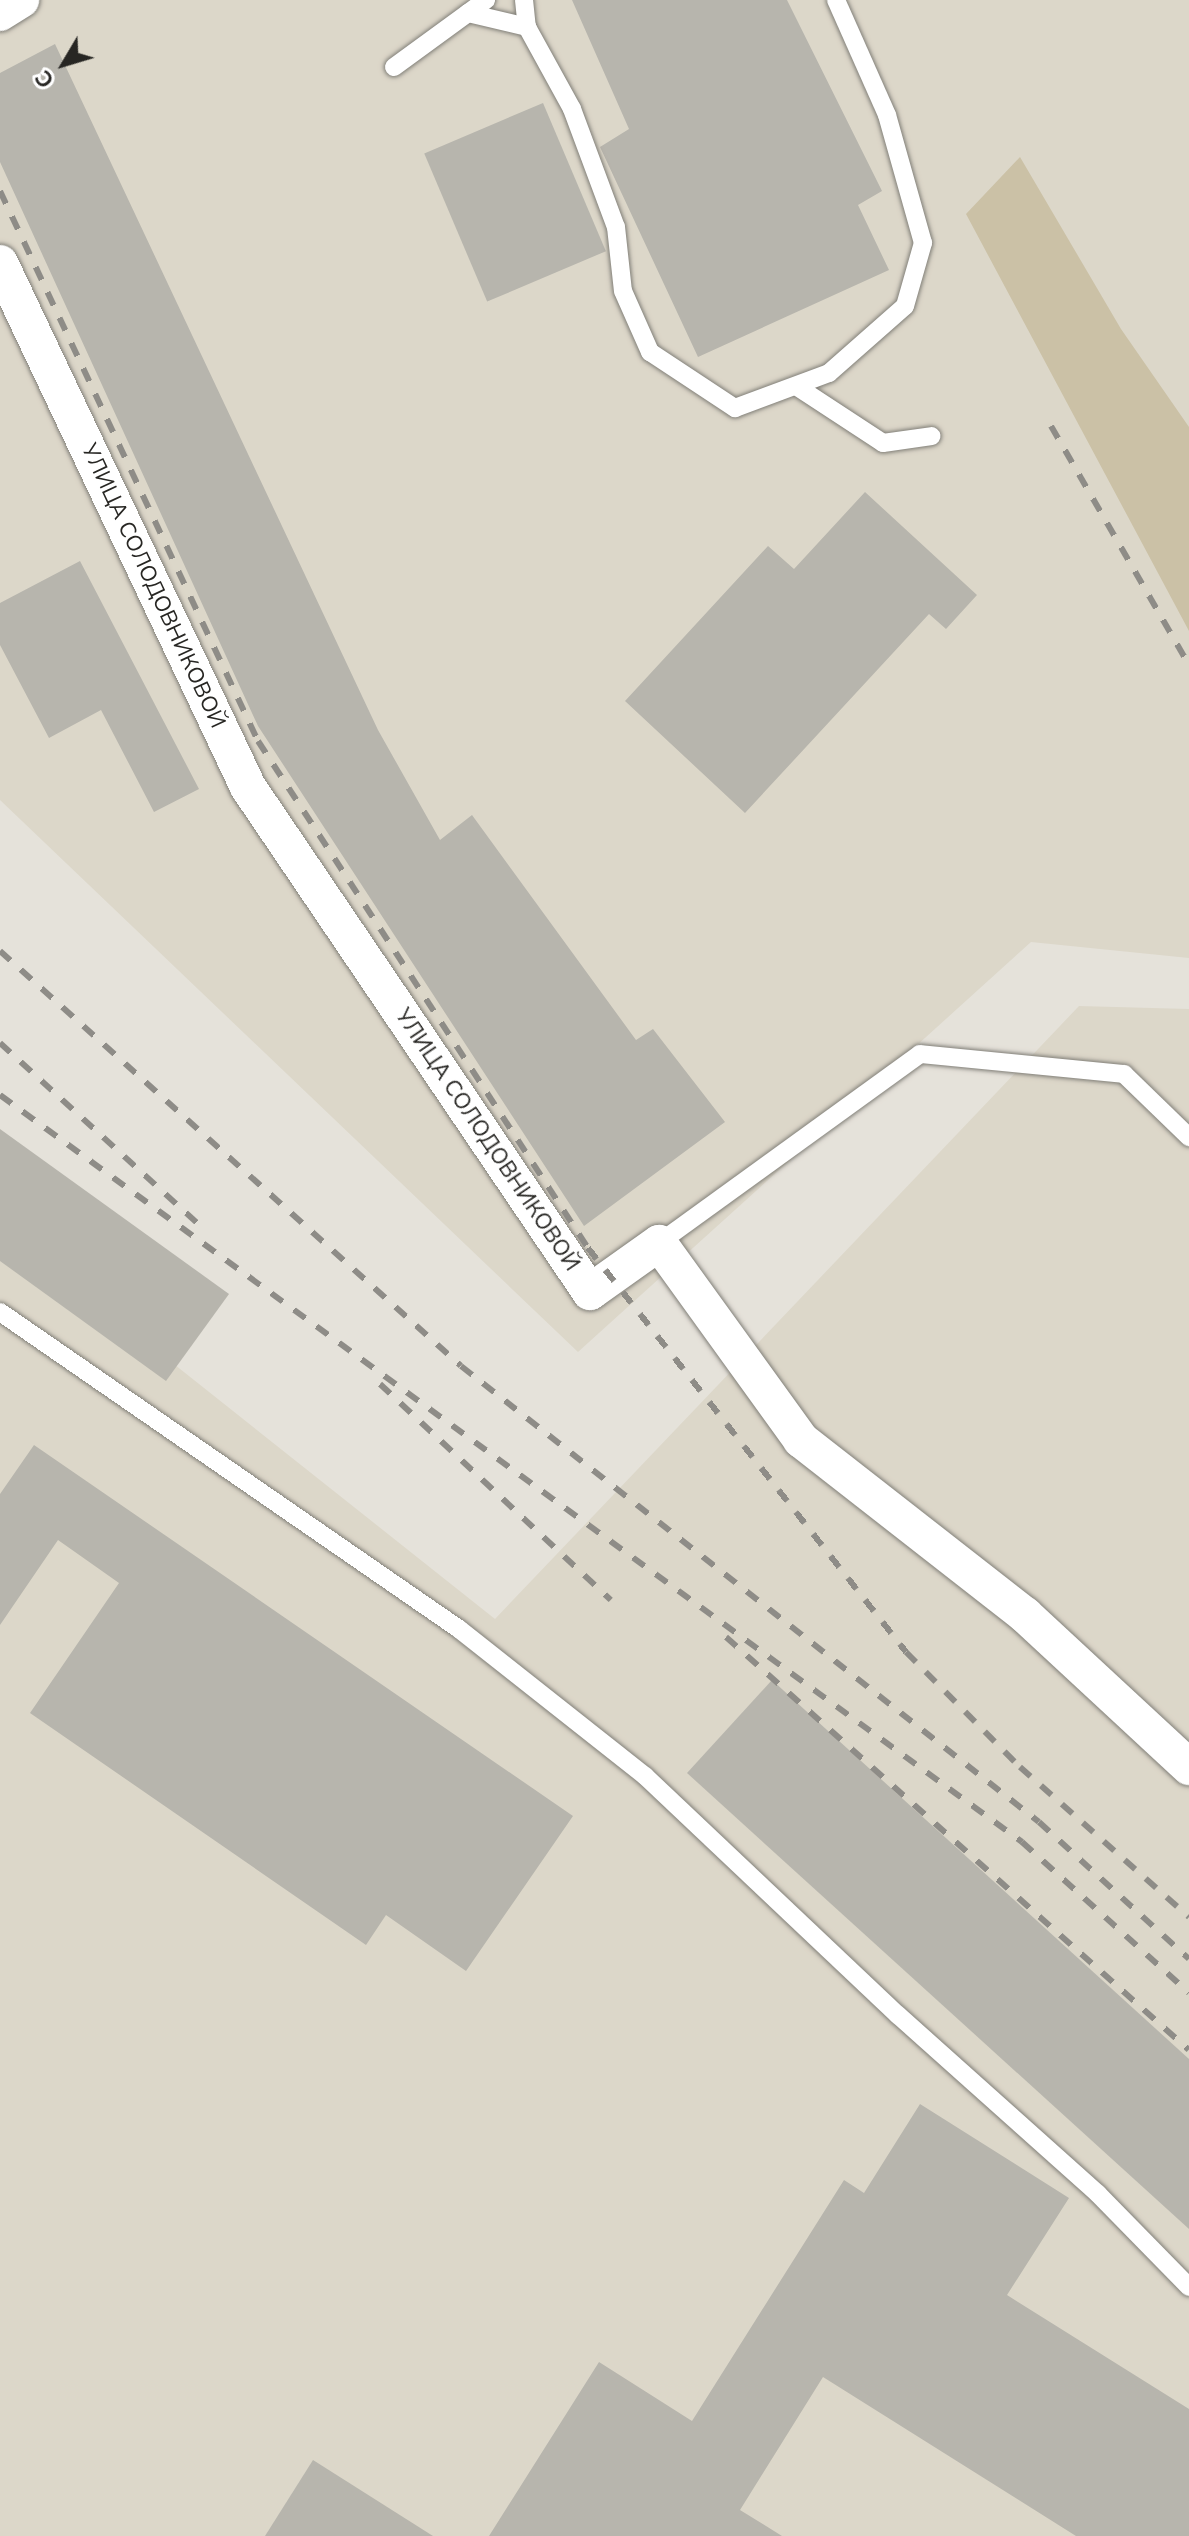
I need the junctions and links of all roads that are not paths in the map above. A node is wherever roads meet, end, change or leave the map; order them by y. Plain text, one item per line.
1 (21, 0) edge
2 (486, 0) edge
3 (524, 0) edge
4 (836, 0) edge
5 (0, 13) edge
6 (468, 13) junction
7 (527, 27) junction
8 (394, 67) dead end
9 (0, 263) edge
10 (796, 386) junction
11 (932, 436) dead end
12 (1189, 1137) edge
13 (659, 1243) junction
14 (0, 1312) edge
15 (1186, 1762) edge
16 (1189, 2287) edge

1 - 5 street
2 - 6 lane
3 - 7 lane
4 - 10 lane
6 - 7 lane
6 - 8 lane
7 - 10 lane
9 - 13 street, УЛИЦА СОЛОДОВНИКОВОЙ
10 - 11 lane
12 - 13 lane
13 - 15 street
14 - 16 lane

